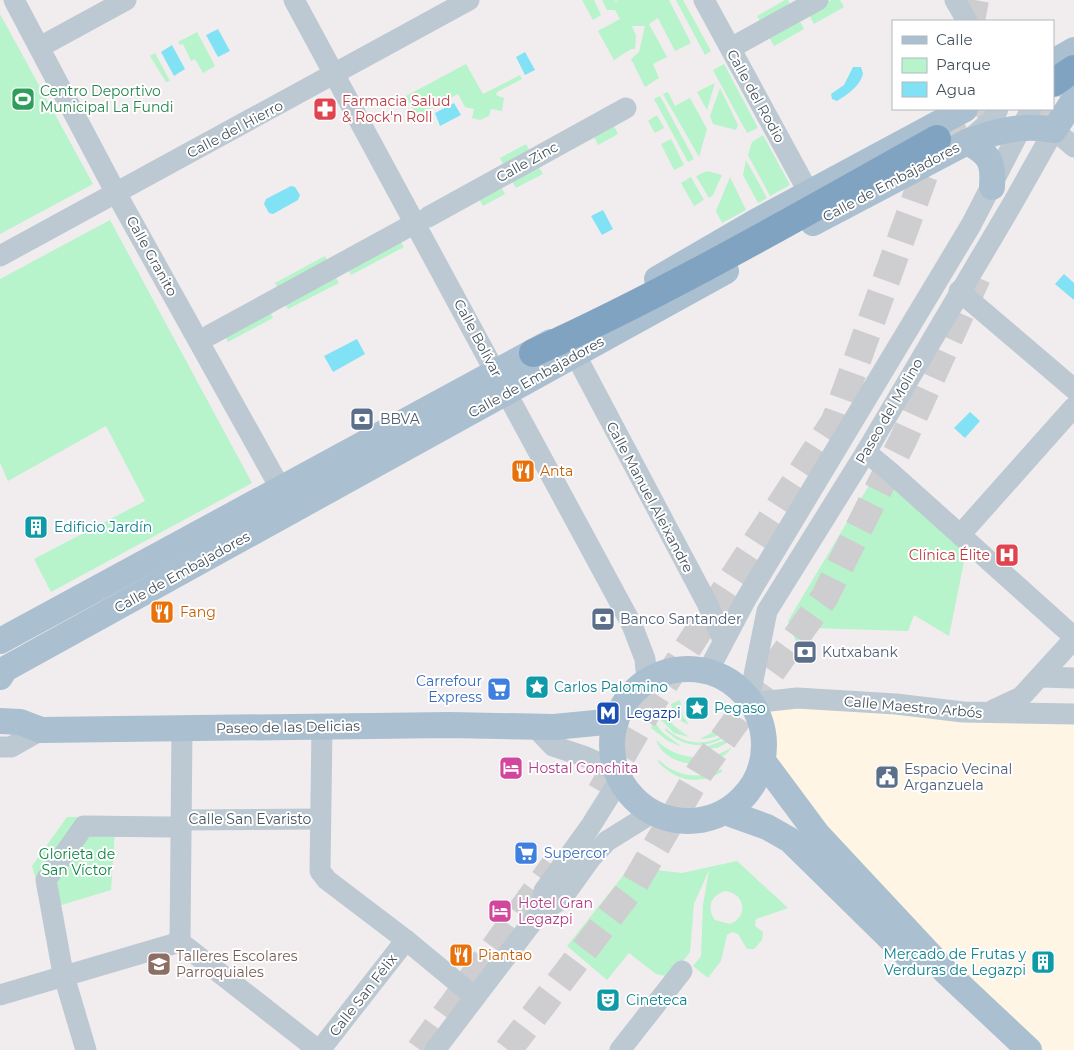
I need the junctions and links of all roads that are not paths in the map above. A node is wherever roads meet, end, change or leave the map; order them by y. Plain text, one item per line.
1 (14, 0) edge
2 (126, 0) edge
3 (294, 0) edge
4 (469, 0) edge
5 (704, 0) edge
6 (818, 0) edge
7 (955, 0) edge
8 (966, 20) edge
9 (48, 42) dead end
10 (738, 44) dead end
11 (1074, 52) edge
12 (1054, 62) edge
13 (1074, 69) edge
14 (334, 75) junction
15 (1054, 76) edge
16 (1054, 82) edge
17 (1074, 100) edge
18 (626, 108) dead end
19 (963, 110) edge
20 (998, 110) edge
21 (1026, 118) edge
22 (1054, 130) junction
23 (936, 139) tunnel mouth
24 (967, 142) junction
25 (1074, 147) edge
26 (992, 187) junction
27 (116, 193) junction
28 (809, 193) junction
29 (428, 217) dead end
30 (408, 227) dead end
31 (0, 256) edge
32 (959, 290) junction
33 (210, 335) dead end
34 (533, 353) junction
35 (575, 354) junction
36 (502, 383) junction
37 (1074, 389) edge
38 (1074, 407) edge
39 (866, 452) junction
40 (280, 488) junction
41 (293, 511) junction
42 (960, 536) junction
43 (1074, 638) edge
44 (723, 640) junction
45 (0, 641) edge
46 (708, 671) junction
47 (0, 677) edge
48 (1040, 677) junction
49 (1074, 678) edge
50 (647, 681) junction
51 (751, 701) junction
52 (985, 713) junction
53 (1074, 714) edge
54 (616, 721) junction
55 (0, 722) edge
56 (322, 726) junction
57 (535, 727) junction
58 (182, 729) junction
59 (41, 730) junction
60 (0, 747) edge
61 (763, 761) junction
62 (618, 775) junction
63 (725, 812) junction
64 (652, 813) junction
65 (319, 819) junction
66 (176, 823) junction
67 (540, 912) junction
68 (406, 940) junction
69 (180, 942) junction
70 (682, 971) dead end
71 (63, 972) junction
72 (0, 996) edge
73 (475, 997) junction
74 (630, 1046) edge
75 (86, 1050) edge
76 (319, 1050) edge
77 (435, 1050) edge
78 (1005, 1050) edge
79 (1029, 1050) edge

1 - 27 street, Calle Granito
2 - 9 street
3 - 14 street, Calle Bolívar
4 - 14 street, Calle del Hierro
5 - 28 street, Calle del Rodio
6 - 10 street
7 - 8 street
11 - 12 main road
11 - 15 main road
13 - 16 highway
14 - 27 street, Calle del Hierro
14 - 36 street, Calle Bolívar
17 - 22 main road
18 - 29 street, Calle Zinc
19 - 28 main road, Calle de Embajadores
20 - 24 street
21 - 22 main road, Calle de Embajadores
21 - 24 main road, Calle de Embajadores
21 - 26 street, Paseo del Molino
22 - 25 street
22 - 32 street, Paseo del Molino
23 - 34 highway
24 - 26 main road
24 - 35 main road, Calle de Embajadores
26 - 44 street, Paseo del Molino
27 - 31 street, Calle del Hierro
27 - 40 street, Calle Granito
28 - 34 main road, Calle de Embajadores
30 - 33 street
32 - 37 street
32 - 39 street, Paseo del Molino
34 - 36 main road, Calle de Embajadores
35 - 36 main road, Calle de Embajadores
35 - 44 street, Calle Manuel Aleixandre
36 - 40 main road, Calle de Embajadores
36 - 41 main road, Calle de Embajadores
36 - 50 street, Calle Bolívar
38 - 42 street
39 - 42 street
39 - 51 street, Paseo del Molino
40 - 41 street, Calle Granito
40 - 45 main road, Calle de Embajadores
41 - 47 main road, Calle de Embajadores
42 - 43 street
43 - 48 street
44 - 46 street, Paseo del Molino
46 - 50 main road
46 - 51 main road
48 - 49 street
48 - 52 street
50 - 54 main road
51 - 52 street, Calle Maestro Arbós
51 - 61 main road
52 - 53 street, Calle Maestro Arbós
54 - 57 main road, Paseo de las Delicias
54 - 62 main road
55 - 59 main road, Paseo de las Delicias
56 - 57 main road, Paseo de las Delicias
56 - 58 main road, Paseo de las Delicias
56 - 65 street
57 - 62 street
58 - 59 main road, Paseo de las Delicias
58 - 66 street
59 - 60 street, Paseo de las Delicias
61 - 63 main road
61 - 79 main road
62 - 64 main road
62 - 67 street
63 - 64 main road
63 - 78 main road
64 - 67 street
65 - 66 street, Calle San Evaristo
65 - 68 street
66 - 69 street
66 - 71 street
67 - 73 street
68 - 73 street
68 - 76 street, Calle San Félix
69 - 71 street
69 - 76 street
70 - 74 street
71 - 72 street
71 - 75 street
73 - 77 street

